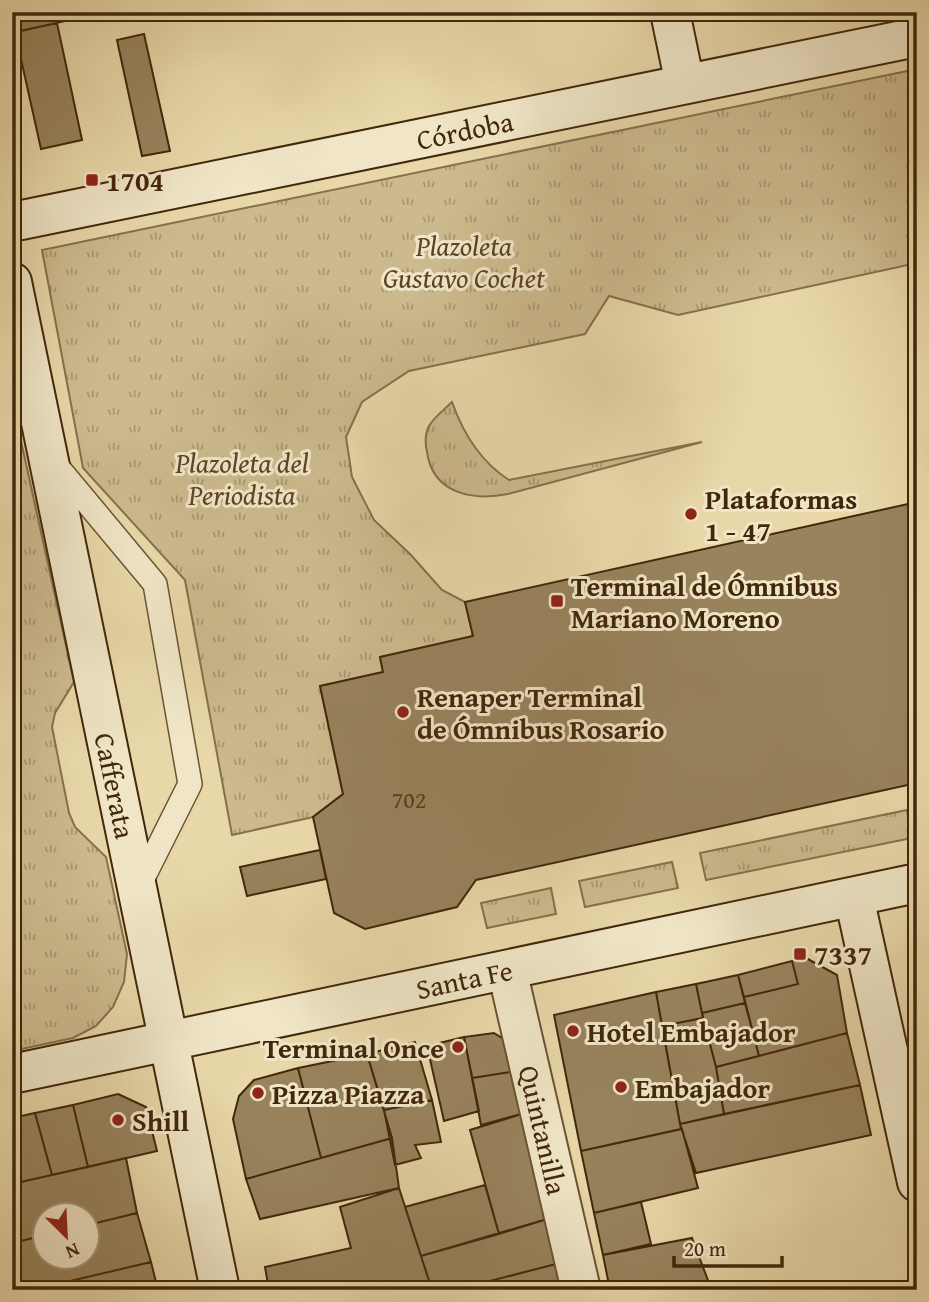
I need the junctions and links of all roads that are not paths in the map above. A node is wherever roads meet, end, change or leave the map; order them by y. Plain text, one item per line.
1 (670, 12) edge
2 (917, 37) edge
3 (685, 84) junction
4 (12, 222) edge
5 (12, 282) edge
6 (48, 456) junction
7 (917, 883) edge
8 (138, 888) junction
9 (854, 897) junction
10 (507, 970) junction
11 (170, 1041) junction
12 (12, 1074) edge
13 (917, 1182) edge
14 (220, 1290) edge
15 (582, 1290) edge

1 - 3 main road
2 - 3 main road, Córdoba
3 - 4 main road, Córdoba
5 - 6 main road, Cafferata
6 - 8 main road, Cafferata
6 - 8 lane
7 - 9 main road, Santa Fe
8 - 11 main road, Cafferata
9 - 10 main road, Santa Fe
9 - 13 main road
10 - 11 main road, Santa Fe
10 - 15 main road, Quintanilla
11 - 12 main road, Santa Fe
11 - 14 main road, Cafferata

